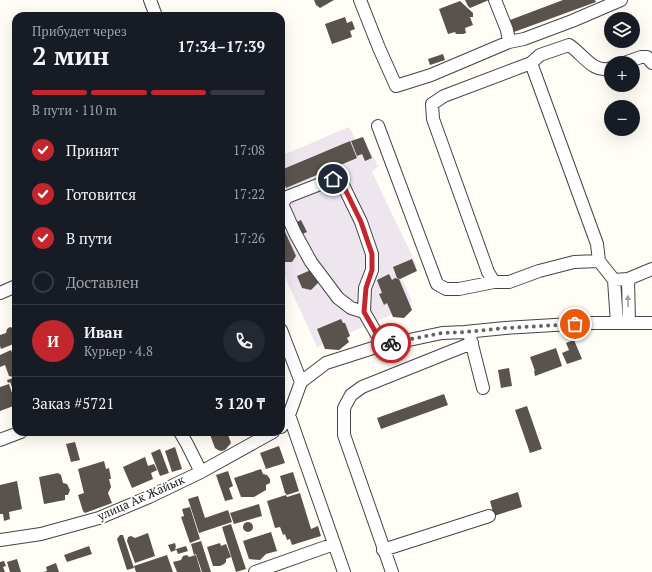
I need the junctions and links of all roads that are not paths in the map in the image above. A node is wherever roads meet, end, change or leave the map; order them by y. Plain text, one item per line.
1 (150, 0) edge
2 (360, 0) edge
3 (495, 0) edge
4 (621, 0) edge
5 (154, 12) edge
6 (509, 42) junction
7 (640, 57) edge
8 (650, 58) edge
9 (531, 63) junction
10 (604, 70) edge
11 (378, 126) dead end
12 (285, 200) edge
13 (285, 211) edge
14 (600, 261) junction
15 (652, 269) edge
16 (628, 279) junction
17 (614, 280) junction
18 (494, 282) junction
19 (12, 288) edge
20 (0, 293) edge
21 (364, 312) junction
22 (623, 323) junction
23 (652, 323) edge
24 (470, 338) junction
25 (285, 340) edge
26 (383, 345) junction
27 (301, 382) junction
28 (483, 388) dead end
29 (289, 415) junction
30 (285, 421) edge
31 (12, 435) edge
32 (183, 436) edge
33 (266, 436) edge
34 (0, 440) edge
35 (201, 472) junction
36 (489, 516) dead end
37 (0, 540) edge
38 (334, 544) junction
39 (383, 550) junction
40 (255, 572) edge
41 (344, 572) edge
42 (392, 572) edge

1 - 5 street
2 - 6 street
3 - 6 street
4 - 6 street
7 - 8 street
9 - 10 street
9 - 14 street
9 - 18 street
11 - 18 street
12 - 21 street
13 - 21 street
14 - 17 street
14 - 18 street
15 - 16 street
16 - 17 street
22 -> 16 street
17 - 22 street
19 - 20 street
21 - 26 street
22 - 23 street
22 - 24 street
24 - 26 street
24 - 28 street
24 - 39 street
25 - 27 street
26 - 27 street
27 - 29 street
29 - 30 street
29 - 38 street
31 - 34 street
32 - 35 street
33 - 35 street, улица Ак Жайык
35 - 37 street, улица Ак Жайык
36 - 39 street
38 - 40 street
38 - 41 street
39 - 42 street

